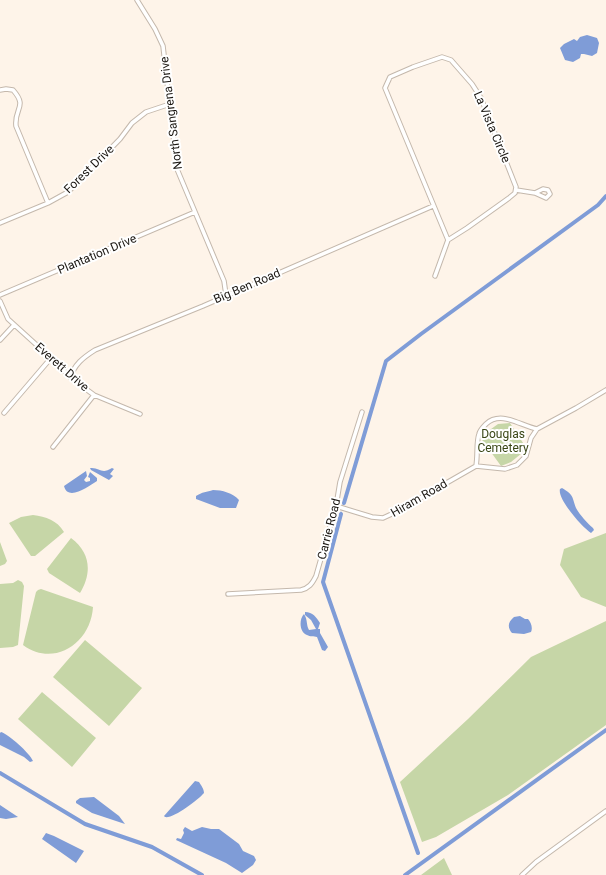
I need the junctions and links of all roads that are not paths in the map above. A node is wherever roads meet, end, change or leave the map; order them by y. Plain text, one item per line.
1 (137, 0) edge
2 (0, 90) edge
3 (170, 104) junction
4 (516, 190) junction
5 (535, 193) dead end
6 (48, 203) junction
7 (433, 206) junction
8 (195, 212) junction
9 (0, 223) edge
10 (448, 240) junction
11 (435, 276) dead end
12 (0, 295) edge
13 (226, 295) junction
14 (0, 301) edge
15 (14, 325) junction
16 (0, 340) edge
17 (51, 358) junction
18 (71, 378) junction
19 (606, 390) edge
20 (94, 395) junction
21 (362, 412) dead end
22 (4, 413) dead end
23 (140, 414) dead end
24 (537, 429) junction
25 (53, 447) dead end
26 (476, 466) junction
27 (336, 506) junction
28 (228, 594) dead end
29 (606, 812) edge
30 (522, 875) edge

1 - 3 street, North Sangrena Drive
2 - 6 street
3 - 6 street, Forest Drive
3 - 8 street, North Sangrena Drive
4 - 5 street
4 - 7 street, La Vista Circle
4 - 10 street
6 - 9 street, Forest Drive
7 - 10 street, La Vista Circle
7 - 13 street, Big Ben Road
8 - 12 street, Plantation Drive
8 - 13 street, North Sangrena Drive
10 - 11 street
13 - 18 street, Big Ben Road
14 - 15 street, Everett Drive
15 - 16 street
15 - 17 street, Everett Drive
17 - 18 street, Everett Drive
17 - 22 street
18 - 20 street, Everett Drive
19 - 24 street
20 - 23 street, Everett Drive
20 - 25 street
21 - 27 street, Carrie Road
24 - 26 street
24 - 26 street
26 - 27 street, Hiram Road
27 - 28 street, Carrie Road
29 - 30 street

